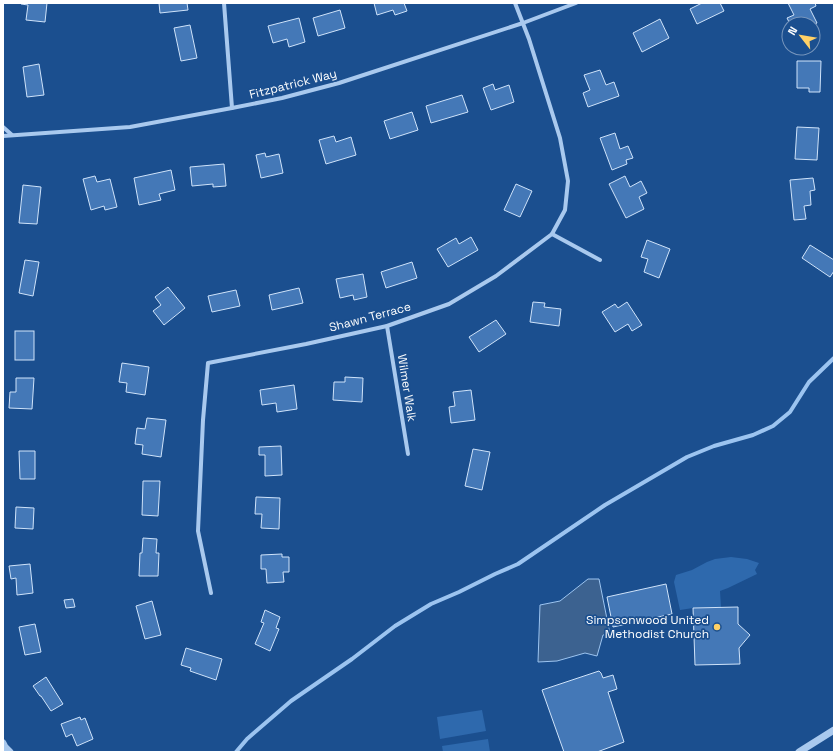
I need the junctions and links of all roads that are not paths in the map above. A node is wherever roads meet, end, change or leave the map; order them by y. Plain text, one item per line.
1 (224, 3) edge
2 (516, 3) edge
3 (576, 3) edge
4 (523, 23) junction
5 (232, 108) junction
6 (3, 127) edge
7 (12, 135) junction
8 (3, 136) edge
9 (552, 234) junction
10 (600, 260) dead end
11 (387, 326) junction
12 (408, 454) dead end
13 (211, 593) dead end
14 (834, 730) edge
15 (3, 743) edge
16 (10, 752) edge
17 (799, 752) edge

1 - 5 street
2 - 4 street, Shawn Terrace
3 - 4 street, Fitzpatrick Way
4 - 5 street, Fitzpatrick Way
4 - 9 street, Shawn Terrace
5 - 7 street, Fitzpatrick Way
6 - 7 street
7 - 8 street, Fitzpatrick Way
9 - 10 street
9 - 11 street, Shawn Terrace
11 - 12 street, Wilmer Walk
11 - 13 street, Shawn Terrace
14 - 17 street
15 - 16 street

